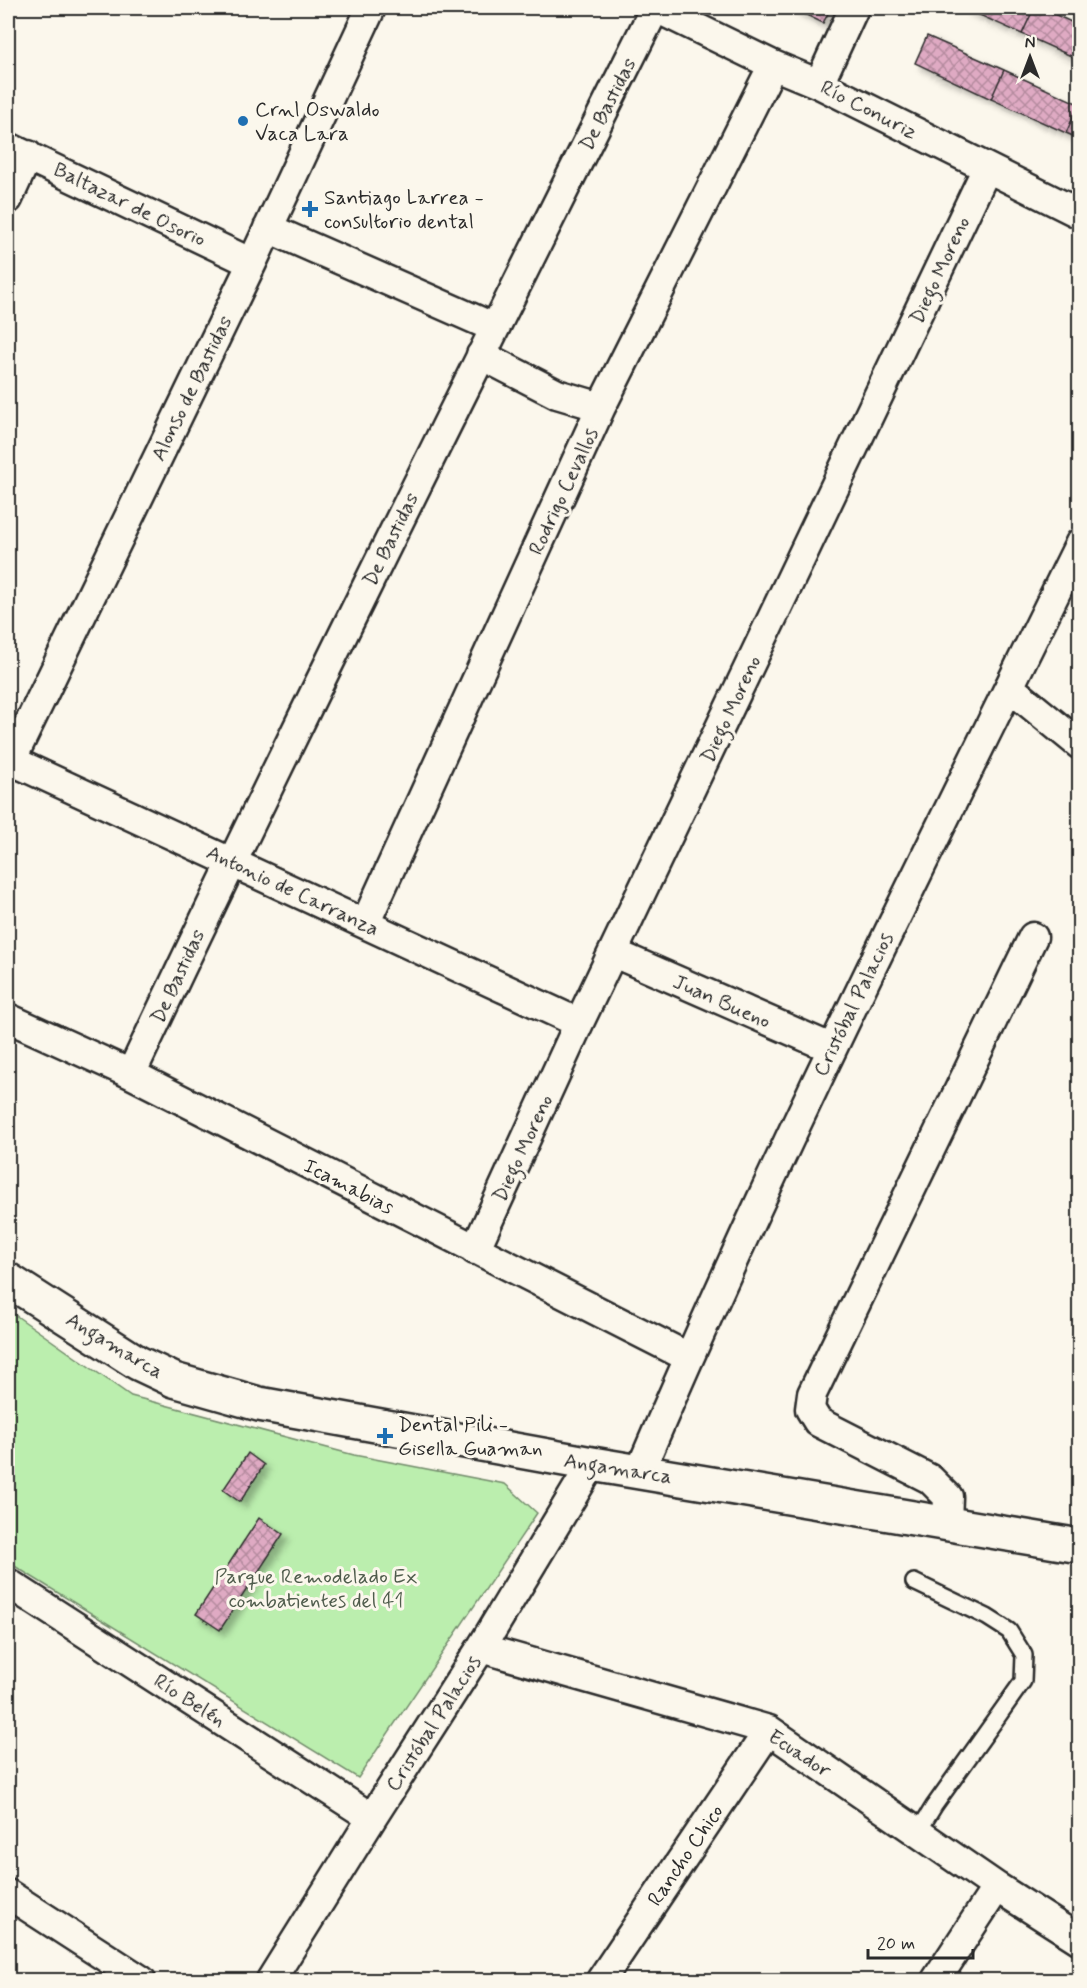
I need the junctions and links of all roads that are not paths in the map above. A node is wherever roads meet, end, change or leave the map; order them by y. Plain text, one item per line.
1 (371, 8) edge
2 (656, 8) edge
3 (854, 8) edge
4 (773, 65) junction
5 (819, 84) junction
6 (18, 151) edge
7 (987, 168) junction
8 (8, 199) edge
9 (1080, 214) edge
10 (268, 228) junction
11 (252, 263) junction
12 (495, 328) junction
13 (481, 355) junction
14 (601, 407) junction
15 (1080, 543) edge
16 (1009, 687) junction
17 (1080, 745) edge
18 (9, 762) edge
19 (232, 861) junction
20 (365, 924) junction
21 (1033, 937) dead end
22 (614, 953) junction
23 (8, 1018) edge
24 (579, 1023) junction
25 (831, 1048) junction
26 (131, 1074) junction
27 (475, 1250) junction
28 (8, 1280) edge
29 (688, 1357) junction
30 (592, 1464) junction
31 (640, 1471) junction
32 (947, 1522) junction
33 (1080, 1545) edge
34 (914, 1582) dead end
35 (8, 1583) edge
36 (481, 1648) junction
37 (769, 1730) junction
38 (372, 1818) junction
39 (918, 1832) junction
40 (997, 1887) junction
41 (8, 1894) edge
42 (1080, 1940) edge
43 (141, 1980) edge
44 (271, 1980) edge
45 (601, 1980) edge
46 (936, 1980) edge

1 - 10 street, Alonso de Bastidas
2 - 4 street, Río Conuriz
2 - 12 street, De Bastidas
3 - 5 street
4 - 5 street, Río Conuriz
4 - 14 street, Rodrigo Cevallos
5 - 7 street, Río Conuriz
6 - 8 street
6 - 11 street, Baltazar de Osorio
7 - 9 street, Río Conuriz
7 - 22 street, Diego Moreno
10 - 11 street, Alonso de Bastidas
10 - 12 street
11 - 18 street, Alonso de Bastidas
12 - 13 street, De Bastidas
13 - 14 street
13 - 19 street, De Bastidas
14 - 20 street, Rodrigo Cevallos
15 - 16 street, Cristóbal Palacios
16 - 17 street
16 - 25 street, Cristóbal Palacios
18 - 19 street, Antonio de Carranza
19 - 20 street, Antonio de Carranza
19 - 26 street, De Bastidas
20 - 24 street, Antonio de Carranza
21 - 32 street
22 - 24 street, Diego Moreno
22 - 25 street, Juan Bueno
23 - 26 street, Icamabias
24 - 27 street, Diego Moreno
25 - 29 street, Cristóbal Palacios
26 - 27 street, Icamabias
27 - 29 street, Icamabias
28 - 30 street, Angamarca
29 - 31 street, Cristóbal Palacios
30 - 31 street, Angamarca
30 - 36 street, Cristóbal Palacios
31 - 32 street, Angamarca
32 - 33 street, Angamarca
34 - 39 lane
35 - 38 street, Río Belén
36 - 37 street, Ecuador
36 - 38 street, Cristóbal Palacios
37 - 39 street, Ecuador
37 - 45 street, Rancho Chico
38 - 44 street, Cristóbal Palacios
39 - 40 street, Ecuador
40 - 42 street, Ecuador
40 - 46 street
41 - 43 street

